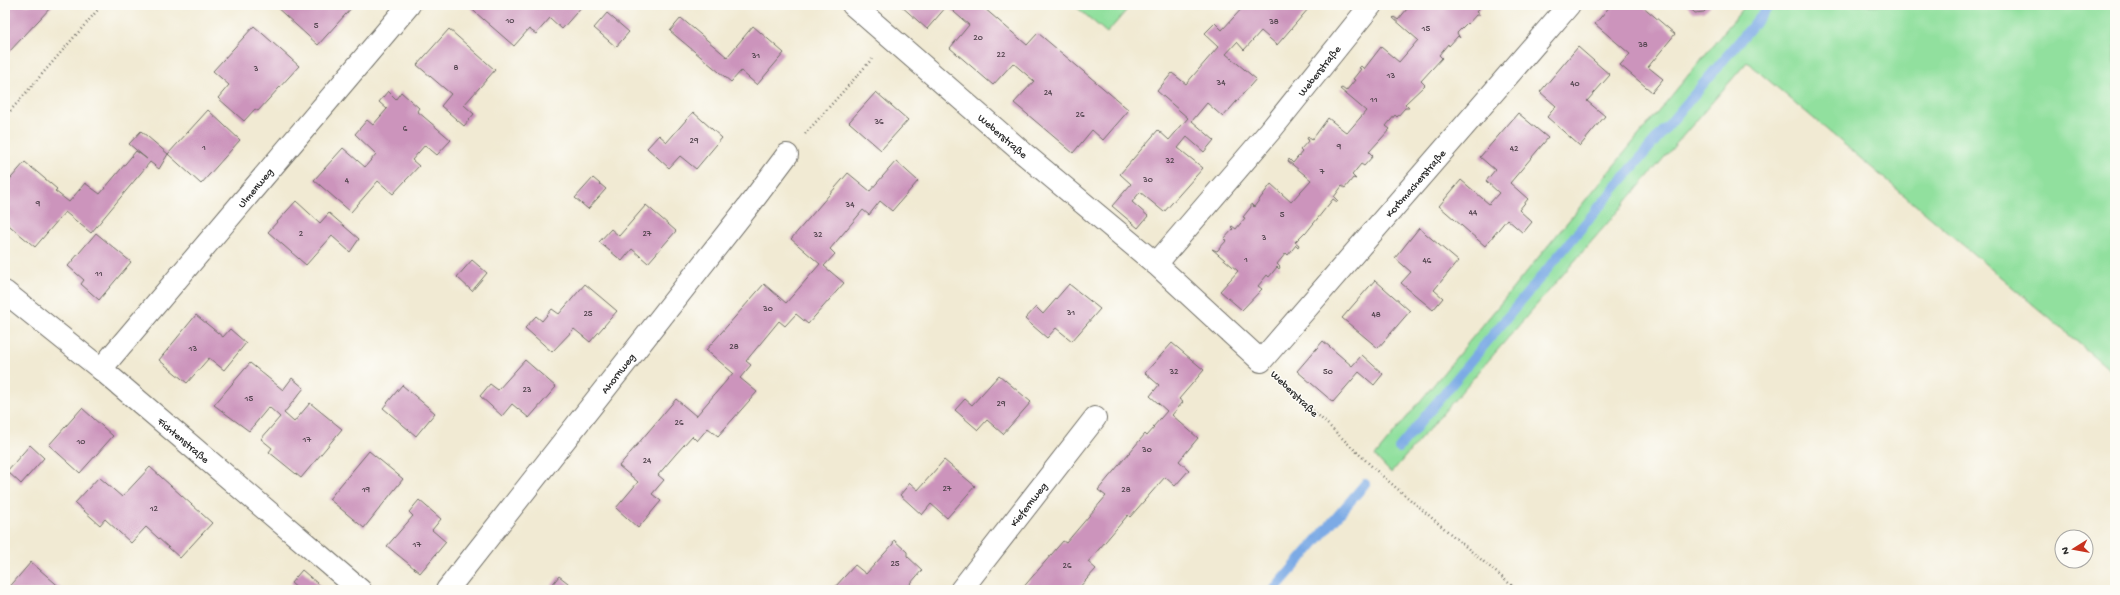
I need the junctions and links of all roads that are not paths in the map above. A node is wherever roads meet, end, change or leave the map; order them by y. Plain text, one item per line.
1 (409, 5) edge
2 (853, 5) edge
3 (1371, 5) edge
4 (1569, 5) edge
5 (787, 155) road end
6 (1156, 264) junction
7 (5, 292) edge
8 (1261, 361) joint
9 (101, 369) junction
10 (1095, 418) dead end
11 (360, 590) edge
12 (447, 590) edge
13 (961, 590) edge

1 - 9 street, Ulmenweg
2 - 6 street, Weberstraße
3 - 6 street, Weberstraße
4 - 8 street, Korbmacherstraße
5 - 12 street, Ahornweg
6 - 8 street, Weberstraße
7 - 9 street, Fichtenstraße
9 - 11 street, Fichtenstraße
10 - 13 street, Kiefernweg

